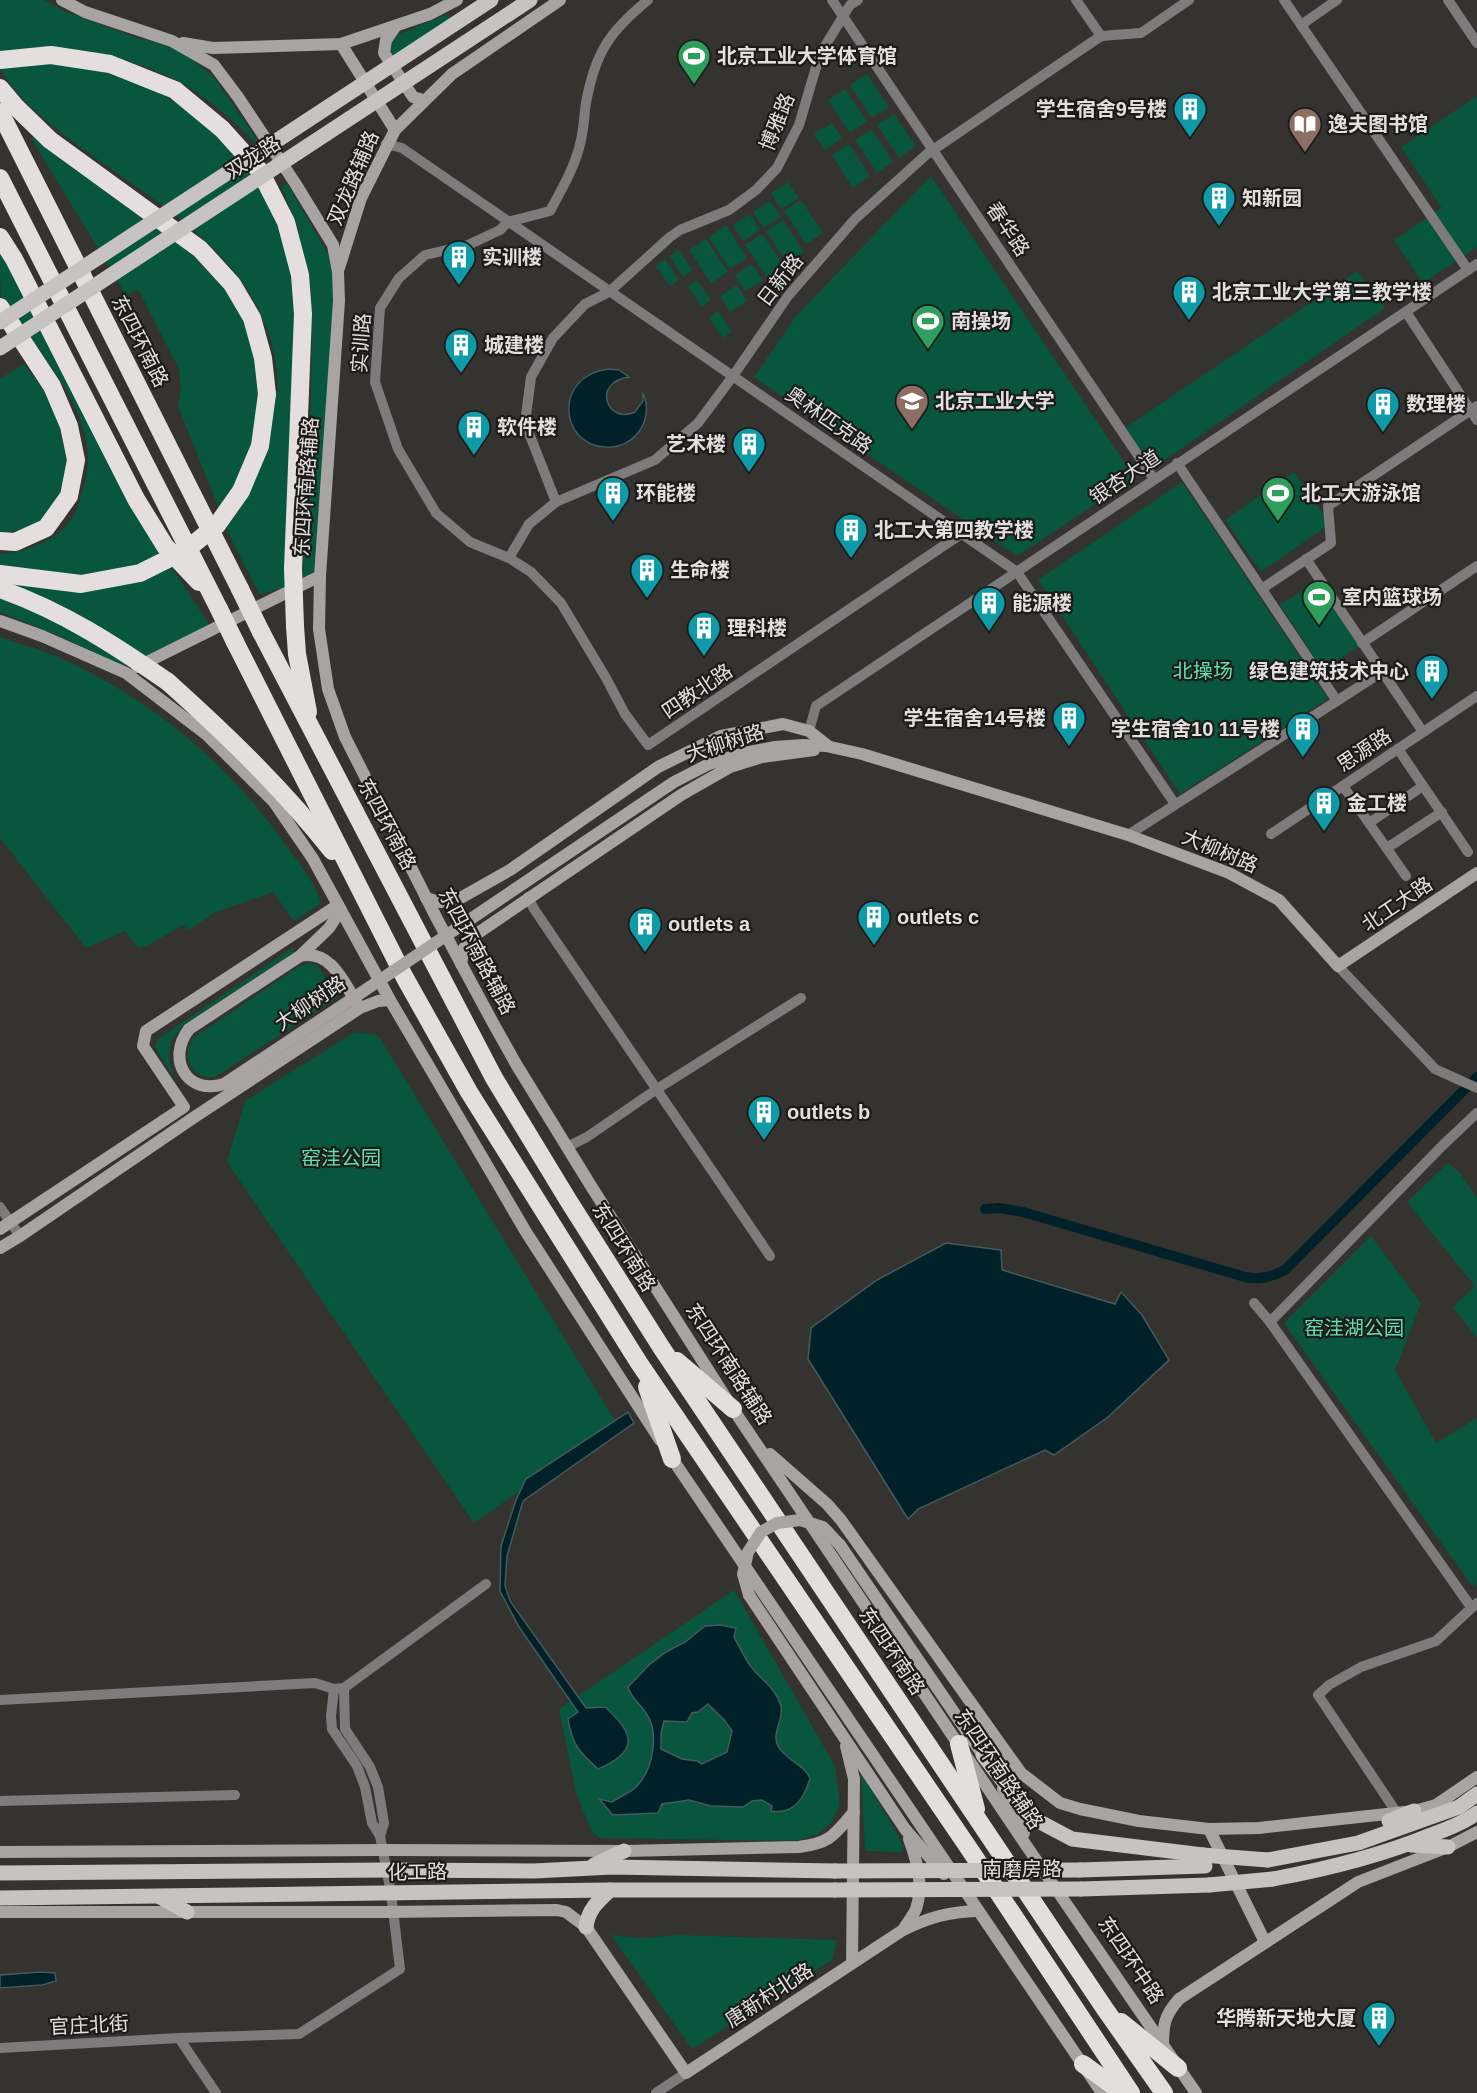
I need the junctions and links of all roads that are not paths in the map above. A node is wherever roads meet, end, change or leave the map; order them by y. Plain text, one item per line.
1 (62, 0) edge
2 (458, 0) edge
3 (491, 0) edge
4 (530, 0) edge
5 (560, 0) edge
6 (648, 0) edge
7 (832, 0) edge
8 (858, 0) edge
9 (1076, 0) edge
10 (1190, 0) edge
11 (1284, 0) edge
12 (1337, 0) edge
13 (1448, 0) edge
14 (843, 17) junction
15 (1301, 25) junction
16 (395, 27) junction
17 (1101, 36) junction
18 (172, 41) junction
19 (1477, 43) edge
20 (341, 44) junction
21 (0, 60) edge
22 (0, 88) edge
23 (423, 100) junction
24 (0, 112) edge
25 (395, 130) junction
26 (386, 144) junction
27 (933, 150) junction
28 (0, 178) edge
29 (508, 222) junction
30 (0, 237) edge
31 (1472, 267) edge
32 (338, 272) junction
33 (609, 292) junction
34 (0, 307) edge
35 (1406, 312) junction
36 (0, 322) edge
37 (0, 348) edge
38 (734, 376) junction
39 (1475, 412) edge
40 (1177, 463) junction
41 (1154, 479) junction
42 (556, 502) junction
43 (961, 534) junction
44 (0, 541) edge
45 (509, 558) junction
46 (1306, 559) junction
47 (1477, 566) edge
48 (1017, 572) junction
49 (0, 574) edge
50 (320, 576) junction
51 (1263, 588) junction
52 (0, 589) edge
53 (216, 603) junction
54 (0, 621) edge
55 (1362, 643) junction
56 (1382, 672) junction
57 (126, 673) junction
58 (1477, 696) edge
59 (1337, 701) junction
60 (311, 728) junction
61 (808, 731) junction
62 (1423, 732) junction
63 (829, 747) junction
64 (1398, 749) junction
65 (1343, 786) junction
66 (1423, 786) junction
67 (1175, 804) junction
68 (1442, 812) junction
69 (1369, 823) junction
70 (1271, 834) dead end
71 (1128, 835) junction
72 (1387, 848) junction
73 (1468, 852) dead end
74 (510, 870) junction
75 (1477, 873) edge
76 (1406, 876) dead end
77 (355, 880) junction
78 (528, 897) junction
79 (426, 898) junction
80 (339, 907) junction
81 (300, 956) junction
82 (461, 964) junction
83 (1338, 966) junction
84 (801, 998) dead end
85 (390, 1000) junction
86 (360, 1008) junction
87 (1472, 1086) edge
88 (657, 1089) junction
89 (184, 1107) junction
90 (1477, 1113) edge
91 (193, 1118) junction
92 (567, 1147) junction
93 (0, 1207) edge
94 (5, 1226) edge
95 (20, 1236) junction
96 (0, 1248) edge
97 (770, 1256) dead end
98 (1254, 1303) dead end
99 (1270, 1322) junction
100 (660, 1347) junction
101 (639, 1363) junction
102 (733, 1408) junction
103 (756, 1442) junction
104 (672, 1459) junction
105 (486, 1584) dead end
106 (1474, 1605) edge
107 (339, 1688) junction
108 (0, 1700) edge
109 (844, 1739) junction
110 (959, 1744) junction
111 (983, 1755) junction
112 (1477, 1777) edge
113 (1477, 1794) edge
114 (236, 1795) dead end
115 (0, 1801) edge
116 (854, 1812) junction
117 (1414, 1812) junction
118 (1397, 1813) junction
119 (1477, 1813) edge
120 (980, 1823) junction
121 (905, 1829) junction
122 (1209, 1829) junction
123 (1477, 1832) edge
124 (1408, 1845) junction
125 (1448, 1847) junction
126 (383, 1850) junction
127 (624, 1851) junction
128 (1030, 1851) junction
129 (0, 1852) edge
130 (1296, 1855) junction
131 (1204, 1860) junction
132 (587, 1867) junction
133 (387, 1870) junction
134 (835, 1871) joint
135 (0, 1873) edge
136 (610, 1890) junction
137 (836, 1890) joint
138 (391, 1893) junction
139 (157, 1896) junction
140 (0, 1898) edge
141 (978, 1911) junction
142 (0, 1912) edge
143 (187, 1912) junction
144 (393, 1912) junction
145 (586, 1927) junction
146 (903, 1930) junction
147 (1265, 1942) junction
148 (852, 1963) junction
149 (1105, 2009) junction
150 (179, 2038) junction
151 (1163, 2047) junction
152 (0, 2048) edge
153 (1083, 2064) junction
154 (1178, 2068) junction
155 (686, 2073) junction
156 (216, 2093) edge
157 (656, 2093) edge
158 (1102, 2093) edge
159 (1123, 2093) edge
160 (1131, 2093) edge
161 (1164, 2093) edge
162 (1196, 2093) edge

1 - 18 main road, 东四环南路辅路
2 - 16 main road
3 - 36 main road, 双龙路, bridge
4 - 37 main road, 双龙路, bridge
5 - 23 main road, 双龙路辅路
6 - 29 street, 实训路
7 - 14 street, 春华路
8 - 14 street, 博雅路
9 - 17 street
10 - 17 street
11 - 15 street
12 - 15 street
13 - 19 street
14 - 27 street, 春华路
14 - 33 street, 博雅路
15 - 31 street
16 - 20 main road
16 - 23 main road
17 - 27 street, 日新路
18 - 20 main road
18 - 32 main road, 东四环南路辅路
20 - 25 main road
21 - 60 highway, bridge
22 - 49 highway, bridge
23 - 25 main road, 双龙路辅路
24 - 60 highway, 东四环南路, bridge
25 - 26 main road, 双龙路辅路
26 - 29 street, 奥林匹克路
26 - 32 main road, 双龙路辅路
27 - 38 street, 日新路
27 - 41 street, 春华路
28 - 53 highway
29 - 33 street, 奥林匹克路
29 - 45 street, 实训路
30 - 53 highway
31 - 35 street, 银杏大道
32 - 50 main road, 东四环南路辅路
33 - 38 street, 奥林匹克路
33 - 42 street, 博雅路
34 - 44 highway
35 - 39 street
35 - 40 street, 银杏大道
38 - 42 street, 日新路
38 - 43 street, 奥林匹克路
39 - 46 street
40 - 41 street, 银杏大道
40 - 51 street
41 - 48 street, 银杏大道
42 - 45 street, 日新路
43 - 45 street, 四教北路
43 - 48 street, 奥林匹克路
46 - 51 street
46 - 55 street
47 - 55 street
48 - 61 street, 银杏大道
48 - 67 street, 奥林匹克路
50 - 57 main road
50 - 79 main road, 东四环南路辅路
51 - 59 street
52 - 77 highway, bridge
53 - 77 highway, bridge
54 - 57 main road
55 - 56 street
56 - 59 street
56 - 62 street
57 - 80 main road
58 - 62 street, 思源路
59 - 67 street
60 - 100 highway, 东四环南路
61 - 63 main road
61 - 74 main road
62 - 64 street, 思源路
63 - 71 main road, 大柳树路
63 - 78 main road
63 - 81 main road, 大柳树路, bridge
64 - 65 street, 思源路
64 - 66 street
65 - 69 street
65 - 70 street, 思源路
66 - 68 street
66 - 69 street
67 - 71 street
68 - 72 street
68 - 73 street
69 - 72 street
71 - 83 main road, 大柳树路
72 - 76 street
74 - 78 main road
74 - 79 main road
75 - 83 main road, 北工大路
77 - 101 highway
78 - 82 main road
78 - 88 street
79 - 82 main road, 东四环南路辅路
80 - 81 main road
80 - 85 main road
80 - 89 main road
81 - 86 main road
82 - 92 main road, 东四环南路辅路
83 - 87 street
84 - 88 street
85 - 86 main road, 大柳树路
85 - 104 main road
86 - 91 main road, 大柳树路
88 - 92 street
88 - 97 street
89 - 91 main road
89 - 94 main road
90 - 99 street
91 - 95 main road, 大柳树路
92 - 102 main road, 东四环南路辅路
93 - 94 street
94 - 95 street
95 - 96 main road, 大柳树路
98 - 99 street
99 - 106 street
100 - 102 highway
100 - 120 highway, 东四环南路
101 - 104 highway
101 - 160 highway
102 - 103 main road, 东四环南路辅路
103 - 110 main road, 东四环南路辅路
103 - 122 main road
104 - 141 main road
105 - 107 street
106 - 118 street
107 - 108 street
107 - 126 street
109 - 111 main road, bridge
109 - 116 main road
109 - 121 main road
110 - 120 highway
110 - 128 main road, 东四环南路辅路
111 - 128 main road
111 - 131 main road
112 - 117 main road
113 - 130 main road
114 - 115 street
116 - 127 main road
116 - 148 main road
117 - 118 main road
117 - 130 main road
118 - 122 main road
119 - 124 main road
120 - 149 highway, 东四环南路
121 - 141 main road
121 - 146 main road
122 - 147 main road
123 - 125 main road
124 - 125 main road
124 - 137 main road, 南磨房路, bridge
125 - 147 main road
126 - 127 main road
126 - 129 main road
126 - 133 street
127 - 132 main road
128 - 151 main road, 东四环中路
130 - 131 main road, bridge
131 - 134 main road, 南磨房路, bridge
132 - 133 main road, 化工路
132 - 134 main road, 化工路
133 - 135 main road, 化工路
133 - 138 street
136 - 137 main road, 化工路
136 - 138 main road, 化工路
136 - 145 main road
138 - 139 main road, 化工路
138 - 144 street
139 - 140 main road, 化工路
139 - 143 main road
141 - 146 main road, 唐新村北路
141 - 153 main road
142 - 143 main road
143 - 144 main road
144 - 145 main road
144 - 150 street, 官庄北街
145 - 155 main road
146 - 148 main road, 唐新村北路
147 - 151 main road
148 - 155 main road, 唐新村北路
149 - 154 highway
149 - 161 highway
150 - 152 street, 官庄北街
150 - 156 street
151 - 154 main road, 东四环中路
153 - 158 main road
153 - 159 highway
154 - 162 main road, 东四环中路
155 - 157 street, 唐新村北路

